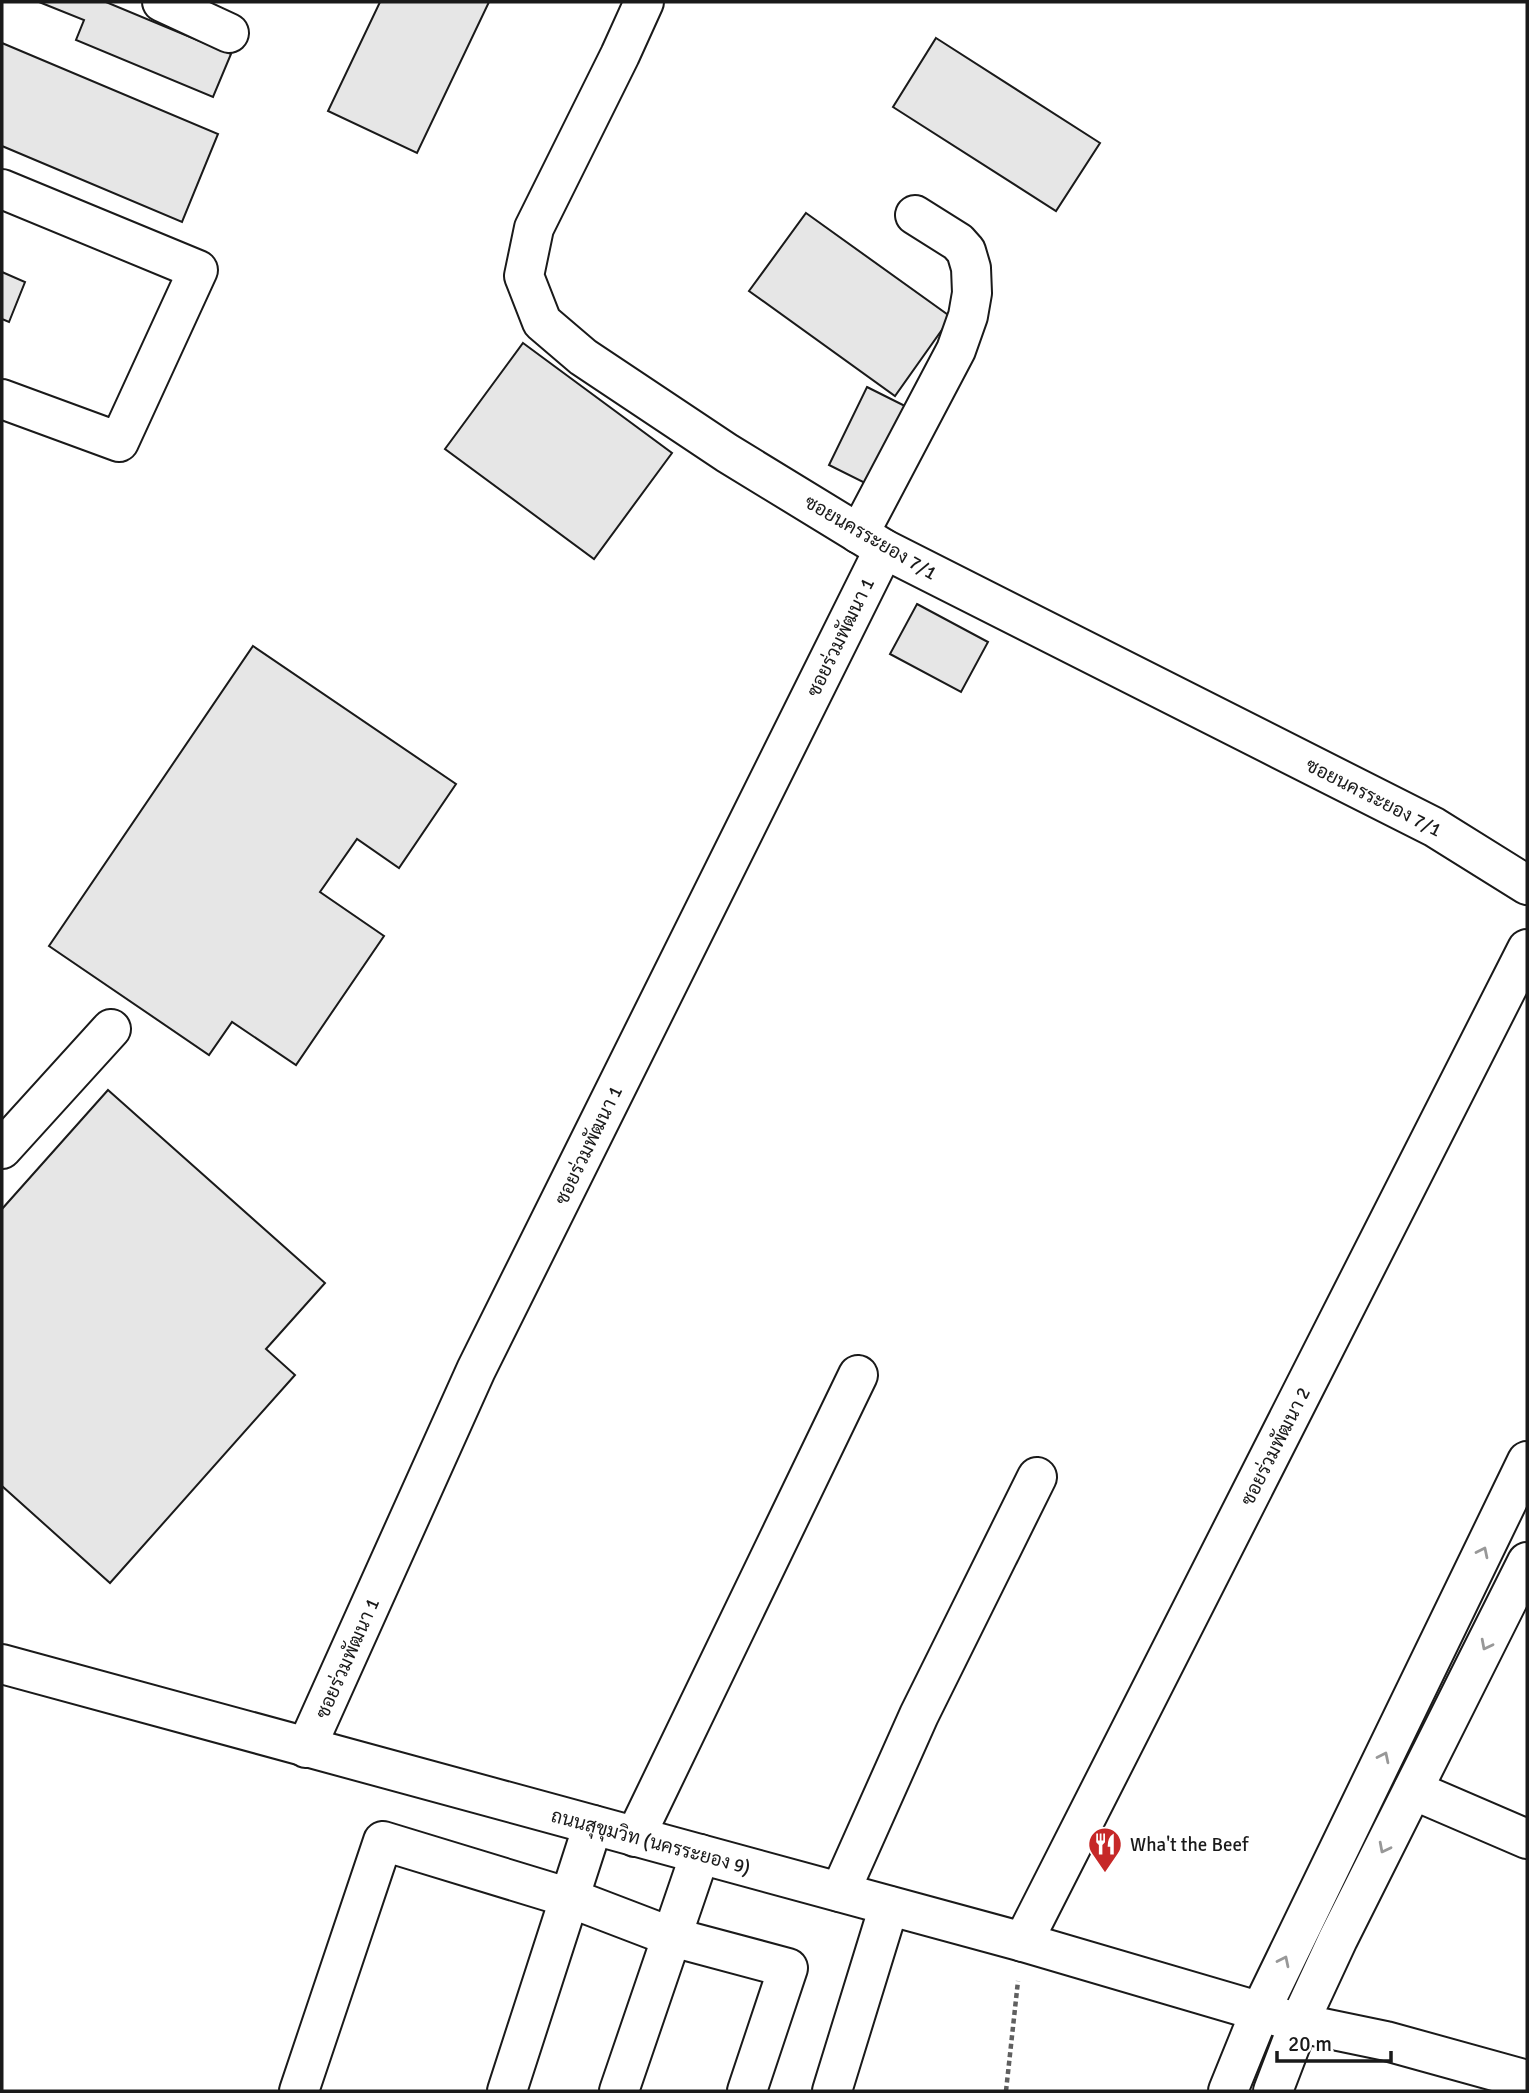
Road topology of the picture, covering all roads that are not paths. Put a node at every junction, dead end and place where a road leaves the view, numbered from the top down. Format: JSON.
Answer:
{"nodes":[{"id":1,"x":162,"y":2,"type":"edge"},
{"id":2,"x":644,"y":2,"type":"edge"},
{"id":3,"x":229,"y":33,"type":"dead end"},
{"id":4,"x":2,"y":189,"type":"edge"},
{"id":5,"x":915,"y":215,"type":"dead end"},
{"id":6,"x":2,"y":399,"type":"edge"},
{"id":7,"x":872,"y":541,"type":"junction"},
{"id":8,"x":1527,"y":885,"type":"edge"},
{"id":9,"x":1527,"y":950,"type":"edge"},
{"id":10,"x":111,"y":1029,"type":"dead end"},
{"id":11,"x":2,"y":1149,"type":"edge"},
{"id":12,"x":858,"y":1375,"type":"dead end"},
{"id":13,"x":1527,"y":1461,"type":"edge"},
{"id":14,"x":1037,"y":1477,"type":"dead end"},
{"id":15,"x":1527,"y":1562,"type":"edge"},
{"id":16,"x":2,"y":1664,"type":"edge"},
{"id":17,"x":306,"y":1748,"type":"junction"},
{"id":18,"x":1413,"y":1790,"type":"junction"},
{"id":19,"x":593,"y":1825,"type":"junction"},
{"id":20,"x":635,"y":1837,"type":"junction"},
{"id":21,"x":1527,"y":1839,"type":"edge"},
{"id":22,"x":701,"y":1854,"type":"junction"},
{"id":23,"x":840,"y":1892,"type":"junction"},
{"id":24,"x":570,"y":1898,"type":"junction"},
{"id":25,"x":889,"y":1906,"type":"junction"},
{"id":26,"x":672,"y":1937,"type":"junction"},
{"id":27,"x":1023,"y":1942,"type":"junction"},
{"id":28,"x":1260,"y":2012,"type":"junction"},
{"id":29,"x":1299,"y":2023,"type":"junction"},
{"id":30,"x":1527,"y":2080,"type":"edge"},
{"id":31,"x":299,"y":2091,"type":"edge"},
{"id":32,"x":507,"y":2091,"type":"edge"},
{"id":33,"x":619,"y":2091,"type":"edge"},
{"id":34,"x":747,"y":2091,"type":"edge"},
{"id":35,"x":832,"y":2091,"type":"edge"},
{"id":36,"x":1228,"y":2091,"type":"edge"},
{"id":37,"x":1273,"y":2091,"type":"edge"}],
"edges":[{"from":1,"to":3,"type":"street"},
{"from":2,"to":7,"type":"street","name":"ซอยนครระยอง 7/1"},
{"from":4,"to":6,"type":"street"},
{"from":5,"to":7,"type":"street","name":"ซอยร่วมพัฒนา 1"},
{"from":7,"to":8,"type":"street","name":"ซอยนครระยอง 7/1"},
{"from":7,"to":17,"type":"street","name":"ซอยร่วมพัฒนา 1"},
{"from":9,"to":27,"type":"street","name":"ซอยร่วมพัฒนา 2"},
{"from":10,"to":11,"type":"street"},
{"from":12,"to":20,"type":"street"},
{"from":28,"to":13,"type":"street","one_way":true},
{"from":14,"to":23,"type":"street"},
{"from":15,"to":18,"type":"street","one_way":true},
{"from":16,"to":17,"type":"street","name":"ถนนสุขุมวิท (นครระยอง 9)"},
{"from":17,"to":19,"type":"street","name":"ถนนสุขุมวิท (นครระยอง 9)"},
{"from":18,"to":21,"type":"street"},
{"from":18,"to":29,"type":"street","one_way":true},
{"from":19,"to":20,"type":"street","name":"ถนนสุขุมวิท (นครระยอง 9)"},
{"from":19,"to":24,"type":"street"},
{"from":20,"to":22,"type":"street","name":"ถนนสุขุมวิท (นครระยอง 9)"},
{"from":22,"to":23,"type":"street","name":"ถนนสุขุมวิท (นครระยอง 9)"},
{"from":22,"to":26,"type":"street"},
{"from":23,"to":25,"type":"street","name":"ถนนสุขุมวิท (นครระยอง 9)"},
{"from":24,"to":26,"type":"street"},
{"from":24,"to":31,"type":"street"},
{"from":24,"to":32,"type":"street"},
{"from":25,"to":27,"type":"street","name":"ถนนสุขุมวิท (นครระยอง 9)"},
{"from":25,"to":35,"type":"street"},
{"from":26,"to":33,"type":"street"},
{"from":26,"to":34,"type":"street"},
{"from":27,"to":28,"type":"street","name":"ถนนสุขุมวิท (นครระยอง 9)"},
{"from":28,"to":29,"type":"street","name":"ถนนสุขุมวิท (นครระยอง 9)"},
{"from":28,"to":36,"type":"street"},
{"from":29,"to":30,"type":"street","name":"ถนนสุขุมวิท (นครระยอง 9)"},
{"from":29,"to":37,"type":"street"}]}
